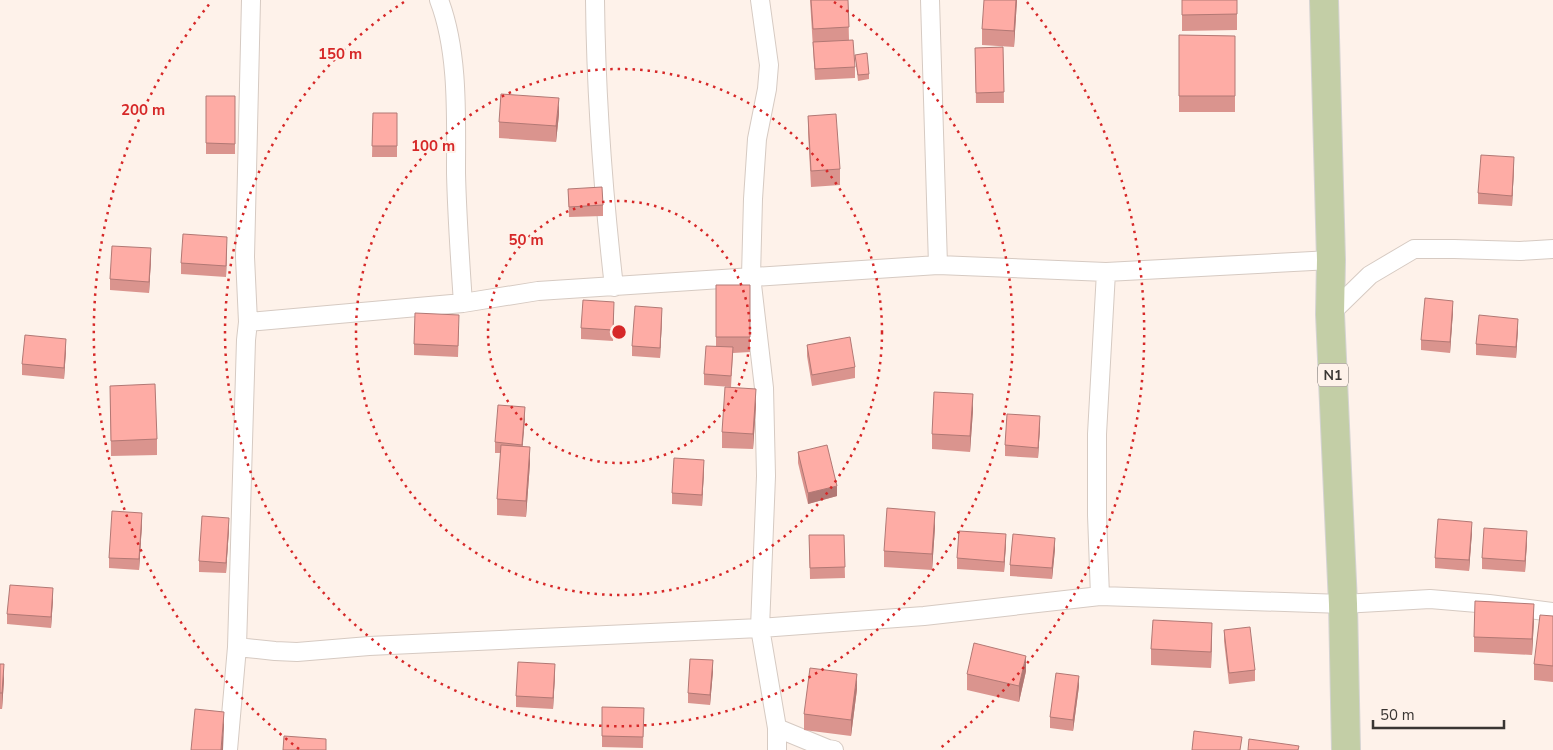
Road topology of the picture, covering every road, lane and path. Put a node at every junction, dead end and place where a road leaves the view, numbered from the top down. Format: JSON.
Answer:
{"nodes":[{"id":1,"x":252,"y":0,"type":"edge"},
{"id":2,"x":438,"y":0,"type":"edge"},
{"id":3,"x":595,"y":0,"type":"edge"},
{"id":4,"x":760,"y":0,"type":"edge"},
{"id":5,"x":930,"y":0,"type":"edge"},
{"id":6,"x":1324,"y":0,"type":"edge"},
{"id":7,"x":1553,"y":249,"type":"edge"},
{"id":8,"x":1331,"y":260,"type":"junction"},
{"id":9,"x":938,"y":265,"type":"junction"},
{"id":10,"x":1106,"y":272,"type":"junction"},
{"id":11,"x":751,"y":276,"type":"junction"},
{"id":12,"x":614,"y":287,"type":"junction"},
{"id":13,"x":463,"y":303,"type":"junction"},
{"id":14,"x":1330,"y":314,"type":"junction"},
{"id":15,"x":248,"y":322,"type":"junction"},
{"id":16,"x":1100,"y":596,"type":"junction"},
{"id":17,"x":1343,"y":604,"type":"junction"},
{"id":18,"x":1553,"y":612,"type":"edge"},
{"id":19,"x":760,"y":628,"type":"junction"},
{"id":20,"x":237,"y":648,"type":"junction"},
{"id":21,"x":777,"y":728,"type":"junction"},
{"id":22,"x":228,"y":750,"type":"edge"},
{"id":23,"x":777,"y":750,"type":"edge"},
{"id":24,"x":834,"y":750,"type":"edge"},
{"id":25,"x":1346,"y":750,"type":"edge"}],
"edges":[{"from":1,"to":15,"type":"street"},
{"from":2,"to":13,"type":"street"},
{"from":3,"to":12,"type":"street"},
{"from":4,"to":11,"type":"street"},
{"from":5,"to":9,"type":"street"},
{"from":6,"to":8,"type":"main road","number":"N1"},
{"from":7,"to":14,"type":"street"},
{"from":8,"to":10,"type":"street"},
{"from":8,"to":14,"type":"main road","number":"N1"},
{"from":9,"to":10,"type":"street"},
{"from":9,"to":11,"type":"street"},
{"from":10,"to":16,"type":"street"},
{"from":11,"to":12,"type":"street"},
{"from":11,"to":19,"type":"street"},
{"from":12,"to":13,"type":"street"},
{"from":13,"to":15,"type":"street"},
{"from":14,"to":17,"type":"main road","number":"N1"},
{"from":15,"to":20,"type":"street"},
{"from":16,"to":17,"type":"street"},
{"from":16,"to":19,"type":"street"},
{"from":17,"to":18,"type":"street"},
{"from":17,"to":25,"type":"main road","number":"N1"},
{"from":19,"to":20,"type":"street"},
{"from":19,"to":21,"type":"street"},
{"from":20,"to":22,"type":"street"},
{"from":21,"to":23,"type":"street"},
{"from":21,"to":24,"type":"street"}]}
